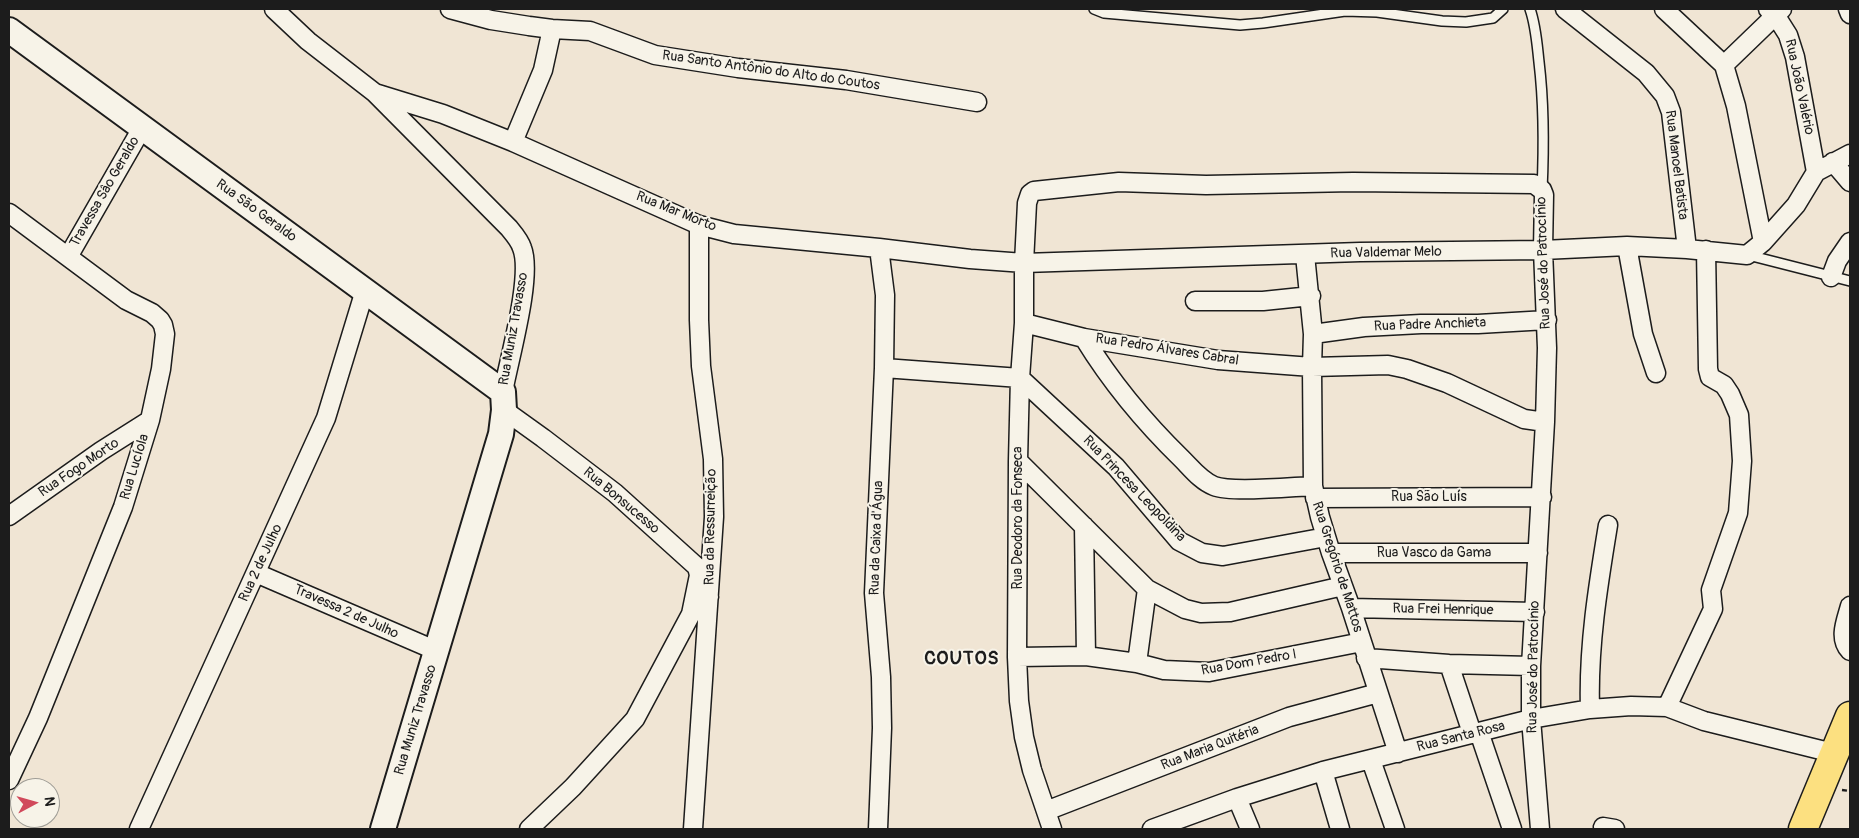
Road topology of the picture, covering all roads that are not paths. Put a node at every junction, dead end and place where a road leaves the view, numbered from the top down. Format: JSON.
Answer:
{"nodes":[{"id":1,"x":274,"y":9,"type":"edge"},
{"id":2,"x":450,"y":9,"type":"edge"},
{"id":3,"x":1094,"y":9,"type":"edge"},
{"id":4,"x":1503,"y":9,"type":"edge"},
{"id":5,"x":1530,"y":9,"type":"edge"},
{"id":6,"x":1565,"y":9,"type":"edge"},
{"id":7,"x":1664,"y":9,"type":"edge"},
{"id":8,"x":1848,"y":9,"type":"edge"},
{"id":9,"x":1775,"y":11,"type":"edge"},
{"id":10,"x":492,"y":14,"type":"edge"},
{"id":11,"x":1850,"y":14,"type":"edge"},
{"id":12,"x":552,"y":29,"type":"junction"},
{"id":13,"x":9,"y":30,"type":"edge"},
{"id":14,"x":1724,"y":65,"type":"junction"},
{"id":15,"x":375,"y":93,"type":"junction"},
{"id":16,"x":977,"y":102,"type":"dead end"},
{"id":17,"x":142,"y":128,"type":"junction"},
{"id":18,"x":513,"y":142,"type":"junction"},
{"id":19,"x":1850,"y":154,"type":"edge"},
{"id":20,"x":1833,"y":162,"type":"junction"},
{"id":21,"x":1816,"y":172,"type":"junction"},
{"id":22,"x":1850,"y":182,"type":"edge"},
{"id":23,"x":1542,"y":190,"type":"junction"},
{"id":24,"x":1027,"y":203,"type":"joint"},
{"id":25,"x":9,"y":213,"type":"edge"},
{"id":26,"x":699,"y":225,"type":"junction"},
{"id":27,"x":1763,"y":242,"type":"junction"},
{"id":28,"x":1850,"y":242,"type":"edge"},
{"id":29,"x":1627,"y":246,"type":"junction"},
{"id":30,"x":879,"y":248,"type":"junction"},
{"id":31,"x":1687,"y":249,"type":"junction"},
{"id":32,"x":1543,"y":250,"type":"junction"},
{"id":33,"x":1706,"y":250,"type":"junction"},
{"id":34,"x":1305,"y":254,"type":"junction"},
{"id":35,"x":1747,"y":255,"type":"junction"},
{"id":36,"x":68,"y":257,"type":"junction"},
{"id":37,"x":1024,"y":263,"type":"junction"},
{"id":38,"x":1831,"y":277,"type":"junction"},
{"id":39,"x":1850,"y":281,"type":"edge"},
{"id":40,"x":365,"y":290,"type":"junction"},
{"id":41,"x":1311,"y":296,"type":"junction"},
{"id":42,"x":1195,"y":300,"type":"dead end"},
{"id":43,"x":1547,"y":320,"type":"junction"},
{"id":44,"x":1024,"y":323,"type":"junction"},
{"id":45,"x":1313,"y":334,"type":"junction"},
{"id":46,"x":1084,"y":338,"type":"junction"},
{"id":47,"x":1312,"y":367,"type":"junction"},
{"id":48,"x":884,"y":368,"type":"junction"},
{"id":49,"x":1656,"y":373,"type":"dead end"},
{"id":50,"x":1020,"y":378,"type":"junction"},
{"id":51,"x":503,"y":401,"type":"junction"},
{"id":52,"x":150,"y":420,"type":"junction"},
{"id":53,"x":1545,"y":422,"type":"junction"},
{"id":54,"x":1018,"y":461,"type":"junction"},
{"id":55,"x":1314,"y":492,"type":"junction"},
{"id":56,"x":1542,"y":496,"type":"junction"},
{"id":57,"x":9,"y":516,"type":"edge"},
{"id":58,"x":1608,"y":525,"type":"dead end"},
{"id":59,"x":1084,"y":526,"type":"junction"},
{"id":60,"x":1328,"y":545,"type":"junction"},
{"id":61,"x":1538,"y":553,"type":"junction"},
{"id":62,"x":256,"y":573,"type":"junction"},
{"id":63,"x":1343,"y":586,"type":"junction"},
{"id":64,"x":1147,"y":589,"type":"junction"},
{"id":65,"x":709,"y":597,"type":"junction"},
{"id":66,"x":1850,"y":606,"type":"edge"},
{"id":67,"x":1351,"y":608,"type":"junction"},
{"id":68,"x":1535,"y":612,"type":"junction"},
{"id":69,"x":690,"y":614,"type":"junction"},
{"id":70,"x":1364,"y":650,"type":"junction"},
{"id":71,"x":436,"y":651,"type":"junction"},
{"id":72,"x":1850,"y":651,"type":"edge"},
{"id":73,"x":1086,"y":656,"type":"junction"},
{"id":74,"x":1017,"y":657,"type":"junction"},
{"id":75,"x":1137,"y":663,"type":"junction"},
{"id":76,"x":1449,"y":664,"type":"junction"},
{"id":77,"x":1531,"y":666,"type":"junction"},
{"id":78,"x":1378,"y":693,"type":"junction"},
{"id":79,"x":1667,"y":708,"type":"junction"},
{"id":80,"x":1590,"y":709,"type":"junction"},
{"id":81,"x":1850,"y":716,"type":"edge"},
{"id":82,"x":1531,"y":719,"type":"junction"},
{"id":83,"x":1476,"y":733,"type":"junction"},
{"id":84,"x":1398,"y":753,"type":"junction"},
{"id":85,"x":1833,"y":754,"type":"junction"},
{"id":86,"x":1371,"y":760,"type":"junction"},
{"id":87,"x":1323,"y":771,"type":"junction"},
{"id":88,"x":9,"y":780,"type":"edge"},
{"id":89,"x":1237,"y":798,"type":"junction"},
{"id":90,"x":1046,"y":811,"type":"junction"},
{"id":91,"x":139,"y":829,"type":"edge"},
{"id":92,"x":383,"y":829,"type":"edge"},
{"id":93,"x":529,"y":829,"type":"edge"},
{"id":94,"x":693,"y":829,"type":"edge"},
{"id":95,"x":878,"y":829,"type":"edge"},
{"id":96,"x":1052,"y":829,"type":"edge"},
{"id":97,"x":1152,"y":829,"type":"edge"},
{"id":98,"x":1250,"y":829,"type":"edge"},
{"id":99,"x":1340,"y":829,"type":"edge"},
{"id":100,"x":1395,"y":829,"type":"edge"},
{"id":101,"x":1512,"y":829,"type":"edge"},
{"id":102,"x":1540,"y":829,"type":"edge"},
{"id":103,"x":1803,"y":829,"type":"edge"}],
"edges":[{"from":1,"to":15,"type":"street","name":"Rua Muniz Travasso"},
{"from":2,"to":10,"type":"street","name":"Rua Santo Antônio do Alto do Coutos"},
{"from":3,"to":4,"type":"lane"},
{"from":5,"to":23,"type":"lane"},
{"from":6,"to":31,"type":"street","name":"Rua Manoel Batista"},
{"from":7,"to":14,"type":"street"},
{"from":8,"to":11,"type":"street"},
{"from":9,"to":14,"type":"street"},
{"from":9,"to":21,"type":"street","name":"Rua João Valério"},
{"from":10,"to":12,"type":"street","name":"Rua Santo Antônio do Alto do Coutos"},
{"from":12,"to":16,"type":"street","name":"Rua Santo Antônio do Alto do Coutos"},
{"from":12,"to":18,"type":"street"},
{"from":13,"to":17,"type":"street","name":"Rua São Geraldo"},
{"from":14,"to":27,"type":"street"},
{"from":15,"to":18,"type":"street","name":"Rua Mar Morto"},
{"from":15,"to":51,"type":"street","name":"Rua Muniz Travasso"},
{"from":17,"to":36,"type":"street","name":"Travessa Sâo Geraldo"},
{"from":17,"to":40,"type":"street","name":"Rua São Geraldo"},
{"from":18,"to":26,"type":"street","name":"Rua Mar Morto"},
{"from":19,"to":20,"type":"street"},
{"from":20,"to":21,"type":"street"},
{"from":20,"to":22,"type":"street"},
{"from":21,"to":27,"type":"street"},
{"from":23,"to":24,"type":"street","name":"Rua José do Patrocínio"},
{"from":23,"to":32,"type":"street","name":"Rua José do Patrocínio"},
{"from":24,"to":37,"type":"street","name":"Rua Deodoro da Fonseca"},
{"from":25,"to":36,"type":"street","name":"Rua Lucíola"},
{"from":26,"to":30,"type":"street","name":"Rua Mar Morto"},
{"from":26,"to":65,"type":"street","name":"Rua da Ressurreição"},
{"from":27,"to":35,"type":"street"},
{"from":28,"to":38,"type":"street"},
{"from":29,"to":31,"type":"street","name":"Rua Valdemar Melo"},
{"from":29,"to":32,"type":"street","name":"Rua Valdemar Melo"},
{"from":29,"to":49,"type":"street"},
{"from":30,"to":37,"type":"street","name":"Rua Mar Morto"},
{"from":30,"to":48,"type":"street","name":"Rua da Caixa d'Água"},
{"from":31,"to":33,"type":"street","name":"Rua Valdemar Melo"},
{"from":32,"to":34,"type":"street","name":"Rua Valdemar Melo"},
{"from":32,"to":43,"type":"street","name":"Rua José do Patrocínio"},
{"from":33,"to":35,"type":"street","name":"Rua Valdemar Melo"},
{"from":33,"to":79,"type":"street"},
{"from":34,"to":37,"type":"street","name":"Rua Valdemar Melo"},
{"from":34,"to":41,"type":"street","name":"Rua Gregório de Mattos"},
{"from":35,"to":38,"type":"lane"},
{"from":36,"to":52,"type":"street","name":"Rua Lucíola"},
{"from":37,"to":44,"type":"street","name":"Rua Deodoro da Fonseca"},
{"from":38,"to":39,"type":"lane"},
{"from":40,"to":51,"type":"street","name":"Rua São Geraldo"},
{"from":40,"to":62,"type":"street","name":"Rua 2 de Julho"},
{"from":41,"to":42,"type":"street"},
{"from":41,"to":45,"type":"street","name":"Rua Gregório de Mattos"},
{"from":43,"to":45,"type":"street","name":"Rua Padre Anchieta"},
{"from":43,"to":53,"type":"street","name":"Rua José do Patrocínio"},
{"from":44,"to":46,"type":"street","name":"Rua Pedro Álvares Cabral"},
{"from":44,"to":50,"type":"street","name":"Rua Deodoro da Fonseca"},
{"from":45,"to":47,"type":"street","name":"Rua Gregório de Mattos"},
{"from":46,"to":47,"type":"street","name":"Rua Pedro Álvares Cabral"},
{"from":46,"to":55,"type":"street","name":"Rua São Luís"},
{"from":47,"to":53,"type":"street","name":"Rua Pedro Álvares Cabral"},
{"from":47,"to":55,"type":"street","name":"Rua Gregório de Mattos"},
{"from":48,"to":50,"type":"street"},
{"from":48,"to":95,"type":"street","name":"Rua da Caixa d'Água"},
{"from":50,"to":54,"type":"street","name":"Rua Deodoro da Fonseca"},
{"from":50,"to":60,"type":"street","name":"Rua Princesa Leopoldina"},
{"from":51,"to":69,"type":"street","name":"Rua Bonsucesso"},
{"from":51,"to":71,"type":"street","name":"Rua Muniz Travasso"},
{"from":52,"to":57,"type":"street","name":"Rua Fogo Morto"},
{"from":52,"to":88,"type":"street","name":"Rua Lucíola"},
{"from":53,"to":56,"type":"street","name":"Rua José do Patrocínio"},
{"from":54,"to":59,"type":"street"},
{"from":54,"to":74,"type":"street","name":"Rua Deodoro da Fonseca"},
{"from":55,"to":56,"type":"street","name":"Rua São Luís"},
{"from":55,"to":60,"type":"street","name":"Rua Gregório de Mattos"},
{"from":56,"to":61,"type":"street","name":"Rua José do Patrocínio"},
{"from":58,"to":80,"type":"street"},
{"from":59,"to":64,"type":"street"},
{"from":59,"to":73,"type":"street"},
{"from":60,"to":61,"type":"street","name":"Rua Vasco da Gama"},
{"from":60,"to":63,"type":"street","name":"Rua Gregório de Mattos"},
{"from":61,"to":68,"type":"street","name":"Rua José do Patrocínio"},
{"from":62,"to":71,"type":"street","name":"Travessa 2 de Julho"},
{"from":62,"to":91,"type":"street","name":"Rua 2 de Julho"},
{"from":63,"to":64,"type":"street"},
{"from":63,"to":67,"type":"street","name":"Rua Gregório de Mattos"},
{"from":64,"to":75,"type":"street"},
{"from":65,"to":69,"type":"street"},
{"from":65,"to":94,"type":"street","name":"Rua da Ressurreição"},
{"from":66,"to":72,"type":"street"},
{"from":67,"to":68,"type":"street","name":"Rua Frei Henrique"},
{"from":67,"to":70,"type":"street","name":"Rua Gregório de Mattos"},
{"from":68,"to":77,"type":"street","name":"Rua José do Patrocínio"},
{"from":69,"to":93,"type":"street"},
{"from":70,"to":75,"type":"street","name":"Rua Dom Pedro I"},
{"from":70,"to":76,"type":"street","name":"Rua Dom Pedro I"},
{"from":70,"to":78,"type":"street","name":"Rua Gregório de Mattos"},
{"from":71,"to":92,"type":"street","name":"Rua Muniz Travasso"},
{"from":73,"to":74,"type":"street","name":"Rua Dom Pedro I"},
{"from":73,"to":75,"type":"street","name":"Rua Dom Pedro I"},
{"from":74,"to":90,"type":"street","name":"Rua Deodoro da Fonseca"},
{"from":76,"to":77,"type":"street","name":"Rua Dom Pedro I"},
{"from":76,"to":83,"type":"street"},
{"from":77,"to":82,"type":"street","name":"Rua José do Patrocínio"},
{"from":78,"to":84,"type":"street","name":"Rua Gregório de Mattos"},
{"from":78,"to":90,"type":"street","name":"Rua Maria Quitéria"},
{"from":79,"to":80,"type":"street","name":"Rua Santa Rosa"},
{"from":79,"to":85,"type":"street","name":"Rua Santa Rosa"},
{"from":80,"to":82,"type":"street","name":"Rua Santa Rosa"},
{"from":81,"to":85,"type":"main road"},
{"from":82,"to":83,"type":"street","name":"Rua Santa Rosa"},
{"from":82,"to":102,"type":"street","name":"Rua José do Patrocínio"},
{"from":83,"to":84,"type":"street","name":"Rua Santa Rosa"},
{"from":83,"to":101,"type":"street"},
{"from":84,"to":86,"type":"street","name":"Rua Santa Rosa"},
{"from":85,"to":103,"type":"main road"},
{"from":86,"to":87,"type":"street","name":"Rua Santa Rosa"},
{"from":86,"to":100,"type":"street"},
{"from":87,"to":89,"type":"street","name":"Rua Santa Rosa"},
{"from":87,"to":99,"type":"street"},
{"from":89,"to":97,"type":"street","name":"Rua Santa Rosa"},
{"from":89,"to":98,"type":"street"},
{"from":90,"to":96,"type":"street","name":"Rua Deodoro da Fonseca"}]}
